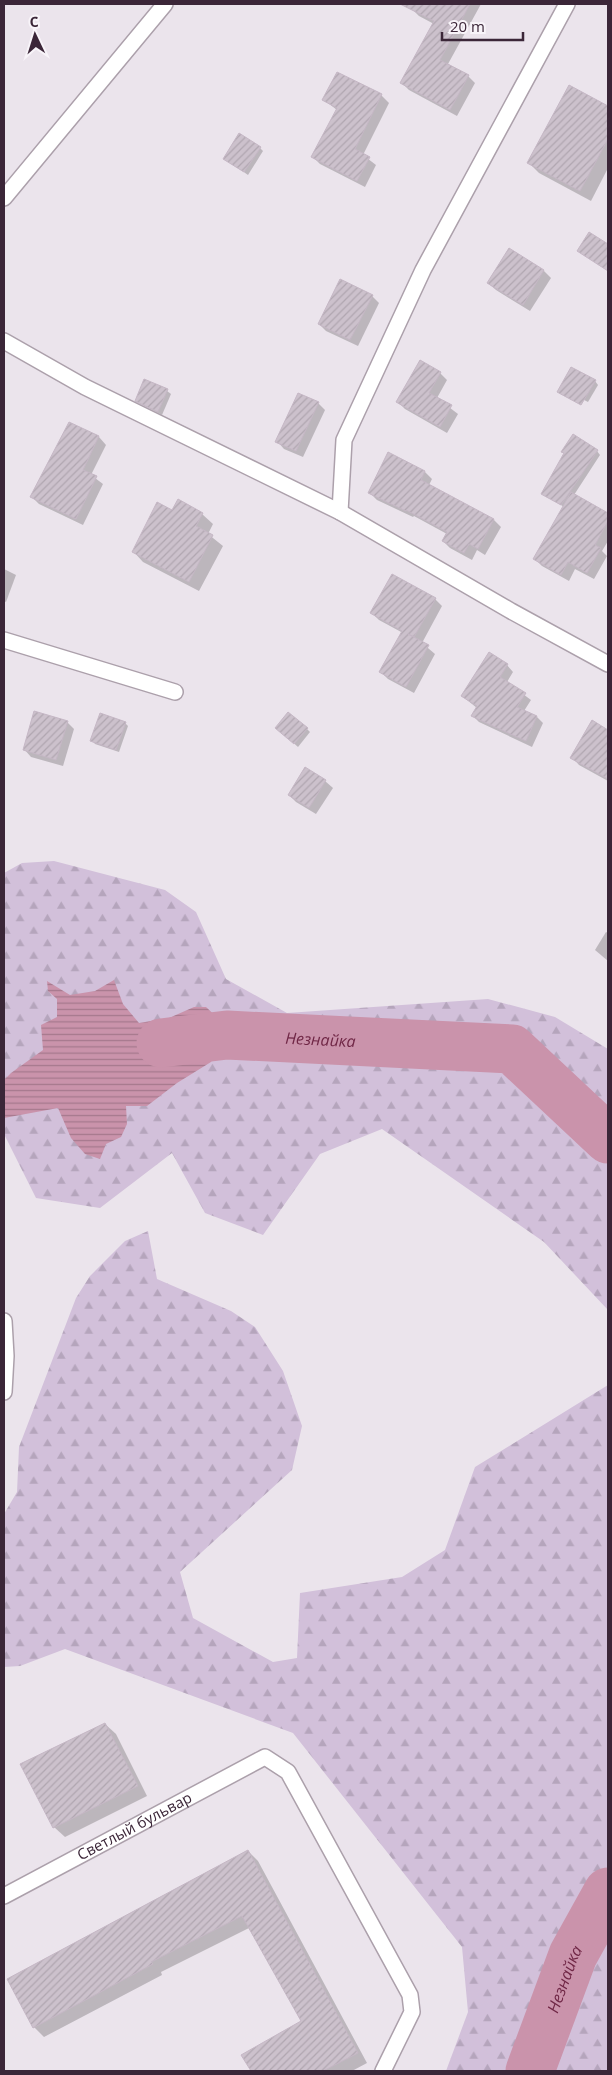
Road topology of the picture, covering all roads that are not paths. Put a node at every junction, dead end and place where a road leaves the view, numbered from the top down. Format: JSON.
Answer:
{"nodes":[{"id":1,"x":165,"y":4,"type":"edge"},
{"id":2,"x":567,"y":4,"type":"edge"},
{"id":3,"x":4,"y":198,"type":"edge"},
{"id":4,"x":4,"y":341,"type":"edge"},
{"id":5,"x":340,"y":512,"type":"junction"},
{"id":6,"x":4,"y":640,"type":"edge"},
{"id":7,"x":608,"y":664,"type":"edge"},
{"id":8,"x":175,"y":692,"type":"dead end"},
{"id":9,"x":4,"y":1321,"type":"edge"},
{"id":10,"x":4,"y":1392,"type":"edge"},
{"id":11,"x":4,"y":1896,"type":"edge"},
{"id":12,"x":383,"y":2071,"type":"edge"}],
"edges":[{"from":1,"to":3,"type":"street"},
{"from":2,"to":5,"type":"street"},
{"from":4,"to":5,"type":"street"},
{"from":5,"to":7,"type":"street"},
{"from":6,"to":8,"type":"street"},
{"from":9,"to":10,"type":"street"},
{"from":11,"to":12,"type":"street","name":"Светлый бульвар"}]}
